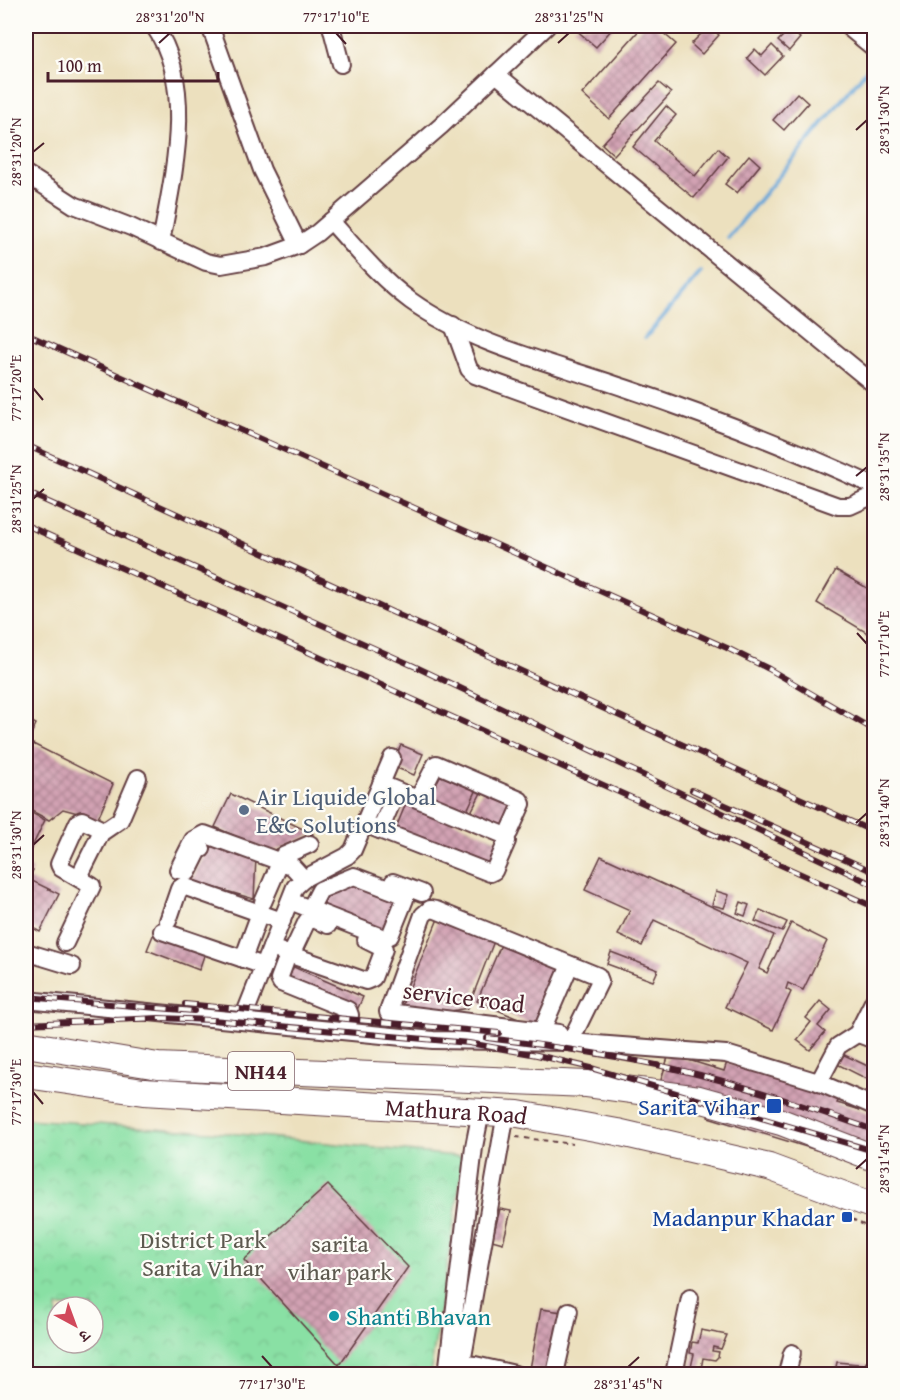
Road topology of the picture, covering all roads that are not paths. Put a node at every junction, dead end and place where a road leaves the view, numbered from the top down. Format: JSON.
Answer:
{"nodes":[{"id":1,"x":154,"y":26,"type":"edge"},
{"id":2,"x":210,"y":26,"type":"edge"},
{"id":3,"x":331,"y":26,"type":"edge"},
{"id":4,"x":548,"y":26,"type":"edge"},
{"id":5,"x":847,"y":26,"type":"edge"},
{"id":6,"x":867,"y":26,"type":"edge"},
{"id":7,"x":874,"y":32,"type":"edge"},
{"id":8,"x":874,"y":48,"type":"edge"},
{"id":9,"x":341,"y":64,"type":"dead end"},
{"id":10,"x":496,"y":74,"type":"junction"},
{"id":11,"x":26,"y":174,"type":"edge"},
{"id":12,"x":331,"y":221,"type":"junction"},
{"id":13,"x":161,"y":242,"type":"junction"},
{"id":14,"x":299,"y":245,"type":"junction"},
{"id":15,"x":453,"y":325,"type":"junction"},
{"id":16,"x":874,"y":384,"type":"edge"},
{"id":17,"x":874,"y":486,"type":"edge"},
{"id":18,"x":874,"y":495,"type":"edge"},
{"id":19,"x":392,"y":758,"type":"dead end"},
{"id":20,"x":138,"y":778,"type":"dead end"},
{"id":21,"x":380,"y":787,"type":"junction"},
{"id":22,"x":395,"y":795,"type":"junction"},
{"id":23,"x":418,"y":799,"type":"junction"},
{"id":24,"x":364,"y":824,"type":"junction"},
{"id":25,"x":103,"y":830,"type":"junction"},
{"id":26,"x":380,"y":830,"type":"junction"},
{"id":27,"x":310,"y":844,"type":"dead end"},
{"id":28,"x":202,"y":849,"type":"dead end"},
{"id":29,"x":280,"y":861,"type":"junction"},
{"id":30,"x":338,"y":861,"type":"junction"},
{"id":31,"x":79,"y":877,"type":"junction"},
{"id":32,"x":304,"y":879,"type":"junction"},
{"id":33,"x":422,"y":893,"type":"dead end"},
{"id":34,"x":290,"y":901,"type":"junction"},
{"id":35,"x":262,"y":907,"type":"junction"},
{"id":36,"x":310,"y":909,"type":"junction"},
{"id":37,"x":282,"y":921,"type":"junction"},
{"id":38,"x":65,"y":943,"type":"dead end"},
{"id":39,"x":271,"y":948,"type":"junction"},
{"id":40,"x":26,"y":952,"type":"edge"},
{"id":41,"x":243,"y":958,"type":"junction"},
{"id":42,"x":288,"y":959,"type":"junction"},
{"id":43,"x":72,"y":966,"type":"dead end"},
{"id":44,"x":264,"y":966,"type":"junction"},
{"id":45,"x":574,"y":967,"type":"junction"},
{"id":46,"x":26,"y":1000,"type":"edge"},
{"id":47,"x":874,"y":1000,"type":"edge"},
{"id":48,"x":388,"y":1012,"type":"junction"},
{"id":49,"x":242,"y":1021,"type":"junction"},
{"id":50,"x":347,"y":1031,"type":"junction"},
{"id":51,"x":547,"y":1031,"type":"junction"},
{"id":52,"x":382,"y":1035,"type":"junction"},
{"id":53,"x":867,"y":1036,"type":"edge"},
{"id":54,"x":571,"y":1039,"type":"junction"},
{"id":55,"x":26,"y":1044,"type":"edge"},
{"id":56,"x":26,"y":1075,"type":"edge"},
{"id":57,"x":819,"y":1082,"type":"junction"},
{"id":58,"x":874,"y":1106,"type":"edge"},
{"id":59,"x":494,"y":1112,"type":"junction"},
{"id":60,"x":874,"y":1158,"type":"edge"},
{"id":61,"x":874,"y":1206,"type":"edge"},
{"id":62,"x":690,"y":1298,"type":"dead end"},
{"id":63,"x":569,"y":1311,"type":"dead end"},
{"id":64,"x":792,"y":1353,"type":"dead end"},
{"id":65,"x":874,"y":1367,"type":"edge"},
{"id":66,"x":455,"y":1369,"type":"edge"},
{"id":67,"x":515,"y":1374,"type":"edge"},
{"id":68,"x":555,"y":1374,"type":"edge"},
{"id":69,"x":674,"y":1374,"type":"edge"},
{"id":70,"x":788,"y":1374,"type":"edge"},
{"id":71,"x":873,"y":1374,"type":"edge"}],
"edges":[{"from":1,"to":13,"type":"street"},
{"from":2,"to":14,"type":"street"},
{"from":3,"to":9,"type":"street"},
{"from":4,"to":10,"type":"street"},
{"from":5,"to":8,"type":"street"},
{"from":6,"to":7,"type":"street"},
{"from":10,"to":12,"type":"street"},
{"from":10,"to":16,"type":"street"},
{"from":11,"to":13,"type":"street"},
{"from":12,"to":14,"type":"street"},
{"from":12,"to":15,"type":"street"},
{"from":13,"to":14,"type":"street"},
{"from":15,"to":17,"type":"street"},
{"from":15,"to":18,"type":"street"},
{"from":19,"to":21,"type":"street"},
{"from":20,"to":25,"type":"street"},
{"from":21,"to":22,"type":"street"},
{"from":21,"to":23,"type":"street"},
{"from":21,"to":24,"type":"street"},
{"from":22,"to":26,"type":"street"},
{"from":22,"to":26,"type":"street"},
{"from":23,"to":23,"type":"street"},
{"from":24,"to":26,"type":"street"},
{"from":24,"to":30,"type":"street"},
{"from":25,"to":31,"type":"street"},
{"from":25,"to":31,"type":"street"},
{"from":27,"to":29,"type":"street"},
{"from":28,"to":29,"type":"street"},
{"from":29,"to":32,"type":"street"},
{"from":29,"to":35,"type":"street"},
{"from":30,"to":32,"type":"street"},
{"from":30,"to":33,"type":"street"},
{"from":31,"to":38,"type":"street"},
{"from":32,"to":34,"type":"street"},
{"from":34,"to":36,"type":"street"},
{"from":34,"to":37,"type":"street"},
{"from":35,"to":37,"type":"street"},
{"from":35,"to":41,"type":"street"},
{"from":35,"to":41,"type":"street"},
{"from":36,"to":36,"type":"street"},
{"from":37,"to":39,"type":"street"},
{"from":39,"to":42,"type":"street"},
{"from":39,"to":44,"type":"street"},
{"from":40,"to":43,"type":"street"},
{"from":41,"to":44,"type":"street"},
{"from":42,"to":42,"type":"street"},
{"from":42,"to":50,"type":"street"},
{"from":44,"to":49,"type":"street"},
{"from":45,"to":48,"type":"street","name":"service road"},
{"from":45,"to":51,"type":"street"},
{"from":45,"to":54,"type":"street"},
{"from":46,"to":49,"type":"street"},
{"from":47,"to":53,"type":"street"},
{"from":48,"to":51,"type":"street","name":"service road"},
{"from":48,"to":52,"type":"street"},
{"from":49,"to":50,"type":"street"},
{"from":50,"to":52,"type":"street"},
{"from":51,"to":54,"type":"street","name":"service road"},
{"from":52,"to":54,"type":"street"},
{"from":53,"to":57,"type":"street"},
{"from":54,"to":57,"type":"street"},
{"from":55,"to":60,"type":"highway","name":"Mathura Road","number":"NH44"},
{"from":56,"to":59,"type":"highway","name":"Mathura Road","number":"NH44"},
{"from":57,"to":58,"type":"street"},
{"from":59,"to":61,"type":"highway","name":"Mathura Road","number":"NH44"},
{"from":59,"to":66,"type":"street"},
{"from":59,"to":66,"type":"street"},
{"from":62,"to":69,"type":"street"},
{"from":63,"to":68,"type":"street"},
{"from":64,"to":70,"type":"street"},
{"from":65,"to":71,"type":"street"},
{"from":66,"to":67,"type":"street"}]}
